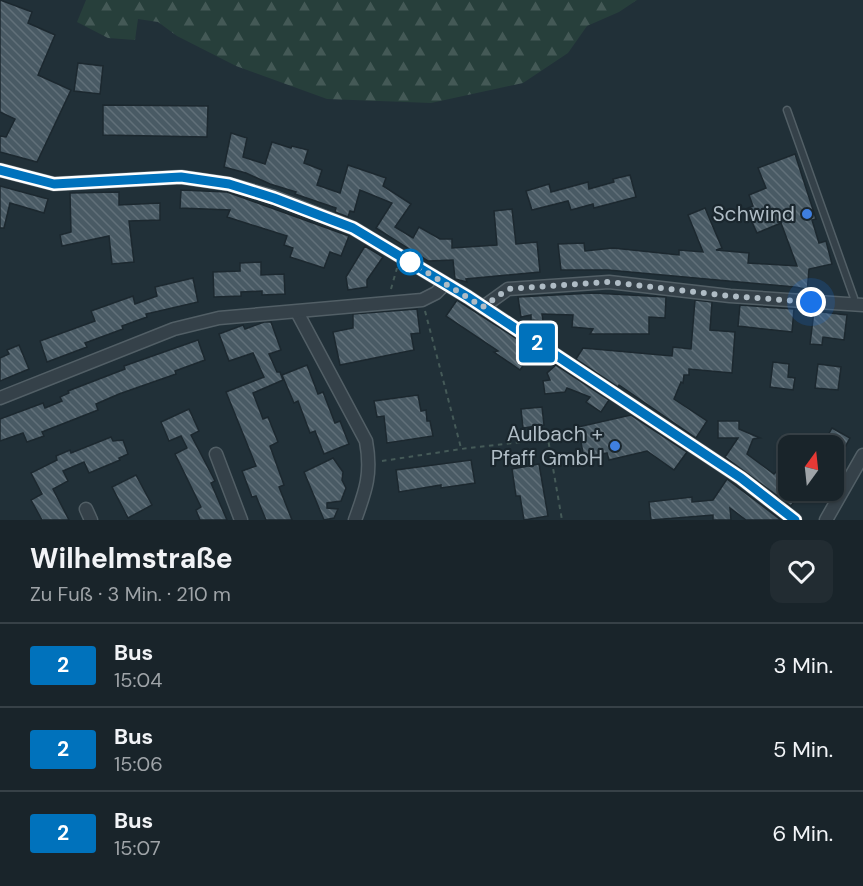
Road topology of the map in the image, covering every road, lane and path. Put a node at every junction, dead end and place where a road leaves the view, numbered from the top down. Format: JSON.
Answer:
{"nodes":[{"id":1,"x":788,"y":110,"type":"dead end"},
{"id":2,"x":0,"y":170,"type":"edge"},
{"id":3,"x":396,"y":272,"type":"dead end"},
{"id":4,"x":446,"y":284,"type":"junction"},
{"id":5,"x":422,"y":300,"type":"junction"},
{"id":6,"x":392,"y":303,"type":"junction"},
{"id":7,"x":857,"y":305,"type":"edge"},
{"id":8,"x":483,"y":307,"type":"junction"},
{"id":9,"x":297,"y":312,"type":"junction"},
{"id":10,"x":0,"y":398,"type":"edge"},
{"id":11,"x":461,"y":448,"type":"junction"},
{"id":12,"x":216,"y":454,"type":"dead end"},
{"id":13,"x":863,"y":455,"type":"edge"},
{"id":14,"x":370,"y":463,"type":"junction"},
{"id":15,"x":241,"y":520,"type":"edge"},
{"id":16,"x":355,"y":520,"type":"edge"},
{"id":17,"x":562,"y":520,"type":"edge"},
{"id":18,"x":795,"y":520,"type":"edge"},
{"id":19,"x":826,"y":520,"type":"edge"}],
"edges":[{"from":1,"to":7,"type":"lane"},
{"from":2,"to":4,"type":"street"},
{"from":3,"to":6,"type":"path"},
{"from":4,"to":5,"type":"street"},
{"from":4,"to":8,"type":"street"},
{"from":5,"to":6,"type":"street"},
{"from":5,"to":11,"type":"path"},
{"from":6,"to":9,"type":"street"},
{"from":7,"to":8,"type":"street"},
{"from":8,"to":18,"type":"street"},
{"from":9,"to":10,"type":"street"},
{"from":9,"to":14,"type":"street"},
{"from":11,"to":14,"type":"path"},
{"from":11,"to":17,"type":"path"},
{"from":12,"to":15,"type":"street"},
{"from":13,"to":19,"type":"street"},
{"from":14,"to":16,"type":"street"}]}
